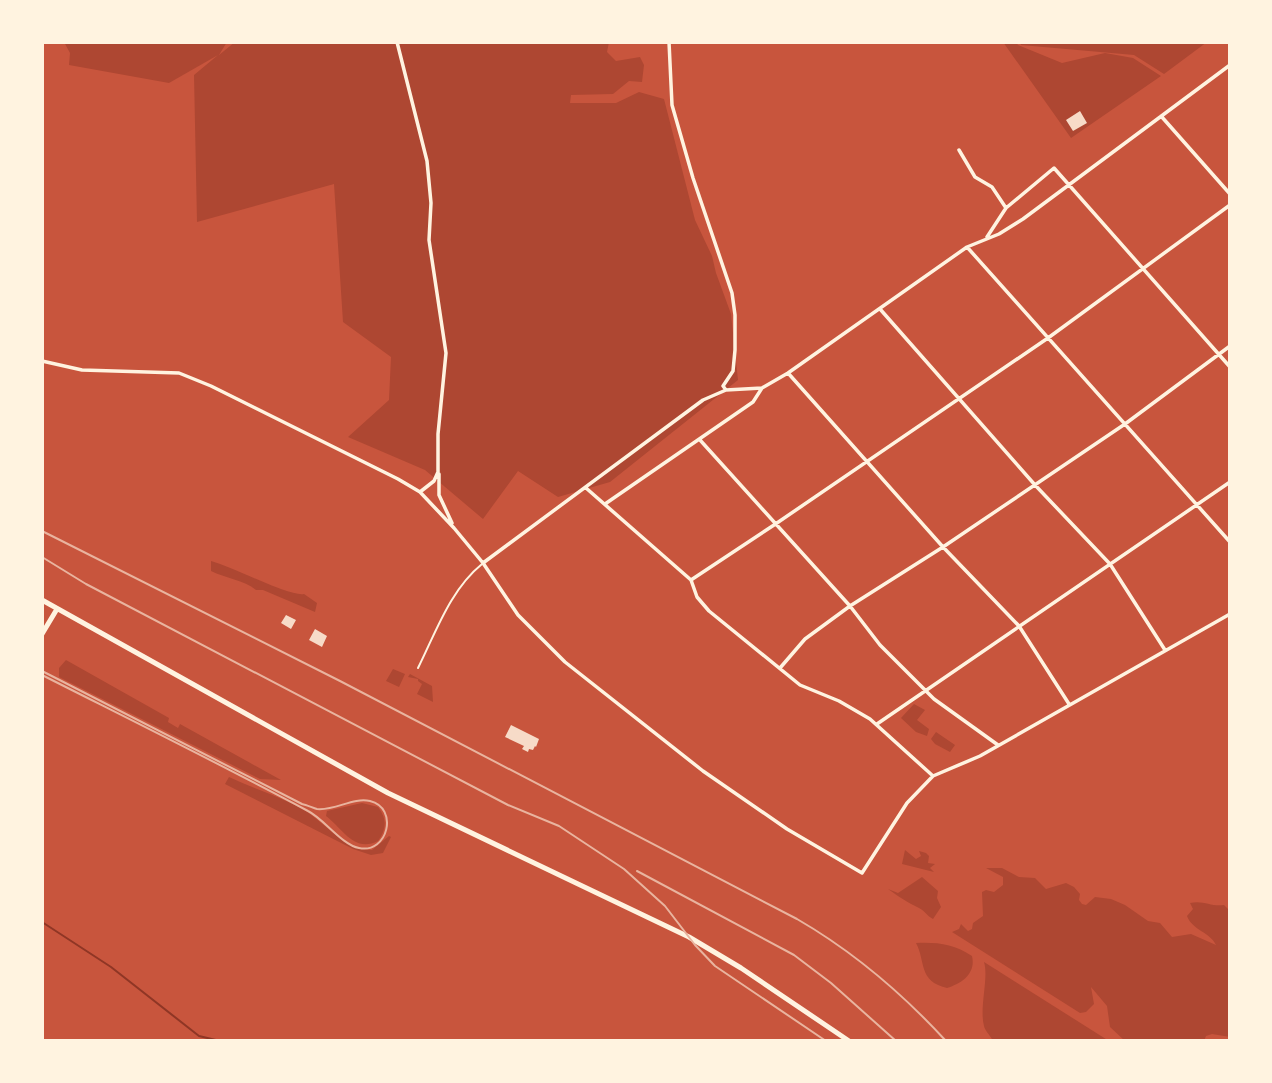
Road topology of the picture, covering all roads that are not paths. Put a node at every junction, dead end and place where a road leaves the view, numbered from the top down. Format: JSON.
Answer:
{"nodes":[{"id":1,"x":397,"y":42,"type":"edge"},
{"id":2,"x":669,"y":42,"type":"edge"},
{"id":3,"x":1230,"y":65,"type":"edge"},
{"id":4,"x":1161,"y":116,"type":"junction"},
{"id":5,"x":959,"y":150,"type":"dead end"},
{"id":6,"x":1069,"y":187,"type":"junction"},
{"id":7,"x":1230,"y":194,"type":"edge"},
{"id":8,"x":1230,"y":205,"type":"edge"},
{"id":9,"x":1006,"y":208,"type":"junction"},
{"id":10,"x":986,"y":239,"type":"junction"},
{"id":11,"x":967,"y":247,"type":"junction"},
{"id":12,"x":1144,"y":267,"type":"junction"},
{"id":13,"x":880,"y":309,"type":"junction"},
{"id":14,"x":1048,"y":338,"type":"junction"},
{"id":15,"x":1230,"y":346,"type":"edge"},
{"id":16,"x":1219,"y":354,"type":"junction"},
{"id":17,"x":42,"y":361,"type":"edge"},
{"id":18,"x":1230,"y":367,"type":"edge"},
{"id":19,"x":788,"y":373,"type":"junction"},
{"id":20,"x":762,"y":388,"type":"junction"},
{"id":21,"x":726,"y":390,"type":"junction"},
{"id":22,"x":959,"y":399,"type":"junction"},
{"id":23,"x":1125,"y":424,"type":"junction"},
{"id":24,"x":700,"y":440,"type":"junction"},
{"id":25,"x":867,"y":461,"type":"junction"},
{"id":26,"x":439,"y":472,"type":"junction"},
{"id":27,"x":1230,"y":482,"type":"edge"},
{"id":28,"x":1035,"y":485,"type":"junction"},
{"id":29,"x":586,"y":488,"type":"junction"},
{"id":30,"x":420,"y":492,"type":"junction"},
{"id":31,"x":605,"y":504,"type":"junction"},
{"id":32,"x":1197,"y":505,"type":"junction"},
{"id":33,"x":774,"y":525,"type":"junction"},
{"id":34,"x":454,"y":528,"type":"junction"},
{"id":35,"x":1230,"y":542,"type":"edge"},
{"id":36,"x":943,"y":547,"type":"junction"},
{"id":37,"x":483,"y":563,"type":"junction"},
{"id":38,"x":1110,"y":564,"type":"junction"},
{"id":39,"x":691,"y":580,"type":"junction"},
{"id":40,"x":42,"y":600,"type":"edge"},
{"id":41,"x":850,"y":606,"type":"junction"},
{"id":42,"x":57,"y":609,"type":"junction"},
{"id":43,"x":1230,"y":614,"type":"edge"},
{"id":44,"x":1019,"y":626,"type":"junction"},
{"id":45,"x":42,"y":634,"type":"edge"},
{"id":46,"x":1165,"y":650,"type":"junction"},
{"id":47,"x":418,"y":668,"type":"dead end"},
{"id":48,"x":780,"y":668,"type":"junction"},
{"id":49,"x":925,"y":690,"type":"junction"},
{"id":50,"x":1069,"y":704,"type":"junction"},
{"id":51,"x":877,"y":724,"type":"junction"},
{"id":52,"x":998,"y":745,"type":"junction"},
{"id":53,"x":933,"y":776,"type":"junction"},
{"id":54,"x":849,"y":1041,"type":"edge"}],
"edges":[{"from":1,"to":26,"type":"street"},
{"from":2,"to":21,"type":"street"},
{"from":3,"to":4,"type":"street"},
{"from":4,"to":6,"type":"street"},
{"from":4,"to":7,"type":"street"},
{"from":5,"to":9,"type":"street"},
{"from":6,"to":9,"type":"street"},
{"from":6,"to":10,"type":"street"},
{"from":6,"to":12,"type":"street"},
{"from":8,"to":12,"type":"street"},
{"from":9,"to":10,"type":"street"},
{"from":10,"to":11,"type":"street"},
{"from":11,"to":13,"type":"street"},
{"from":11,"to":14,"type":"street"},
{"from":12,"to":14,"type":"street"},
{"from":12,"to":16,"type":"street"},
{"from":13,"to":19,"type":"street"},
{"from":13,"to":22,"type":"street"},
{"from":14,"to":22,"type":"street"},
{"from":14,"to":23,"type":"street"},
{"from":15,"to":16,"type":"street"},
{"from":16,"to":18,"type":"street"},
{"from":16,"to":23,"type":"street"},
{"from":17,"to":30,"type":"street"},
{"from":19,"to":20,"type":"street"},
{"from":19,"to":25,"type":"street"},
{"from":20,"to":21,"type":"street"},
{"from":20,"to":24,"type":"street"},
{"from":21,"to":29,"type":"street"},
{"from":22,"to":25,"type":"street"},
{"from":22,"to":28,"type":"street"},
{"from":23,"to":28,"type":"street"},
{"from":23,"to":32,"type":"street"},
{"from":24,"to":31,"type":"street"},
{"from":24,"to":33,"type":"street"},
{"from":25,"to":33,"type":"street"},
{"from":25,"to":36,"type":"street"},
{"from":26,"to":30,"type":"street"},
{"from":26,"to":34,"type":"street"},
{"from":27,"to":32,"type":"street"},
{"from":28,"to":36,"type":"street"},
{"from":28,"to":38,"type":"street"},
{"from":29,"to":31,"type":"street"},
{"from":29,"to":37,"type":"street"},
{"from":30,"to":34,"type":"street"},
{"from":31,"to":39,"type":"street"},
{"from":32,"to":35,"type":"street"},
{"from":32,"to":38,"type":"street"},
{"from":33,"to":39,"type":"street"},
{"from":33,"to":41,"type":"street"},
{"from":34,"to":37,"type":"street"},
{"from":36,"to":41,"type":"street"},
{"from":36,"to":44,"type":"street"},
{"from":37,"to":47,"type":"lane"},
{"from":37,"to":53,"type":"street"},
{"from":38,"to":44,"type":"street"},
{"from":38,"to":46,"type":"street"},
{"from":39,"to":48,"type":"street"},
{"from":40,"to":42,"type":"main road"},
{"from":41,"to":48,"type":"street"},
{"from":41,"to":49,"type":"street"},
{"from":42,"to":45,"type":"main road"},
{"from":42,"to":54,"type":"main road"},
{"from":43,"to":46,"type":"street"},
{"from":44,"to":49,"type":"street"},
{"from":44,"to":50,"type":"street"},
{"from":46,"to":50,"type":"street"},
{"from":48,"to":51,"type":"street"},
{"from":49,"to":51,"type":"street"},
{"from":49,"to":52,"type":"street"},
{"from":50,"to":52,"type":"street"},
{"from":51,"to":53,"type":"street"},
{"from":52,"to":53,"type":"street"}]}
